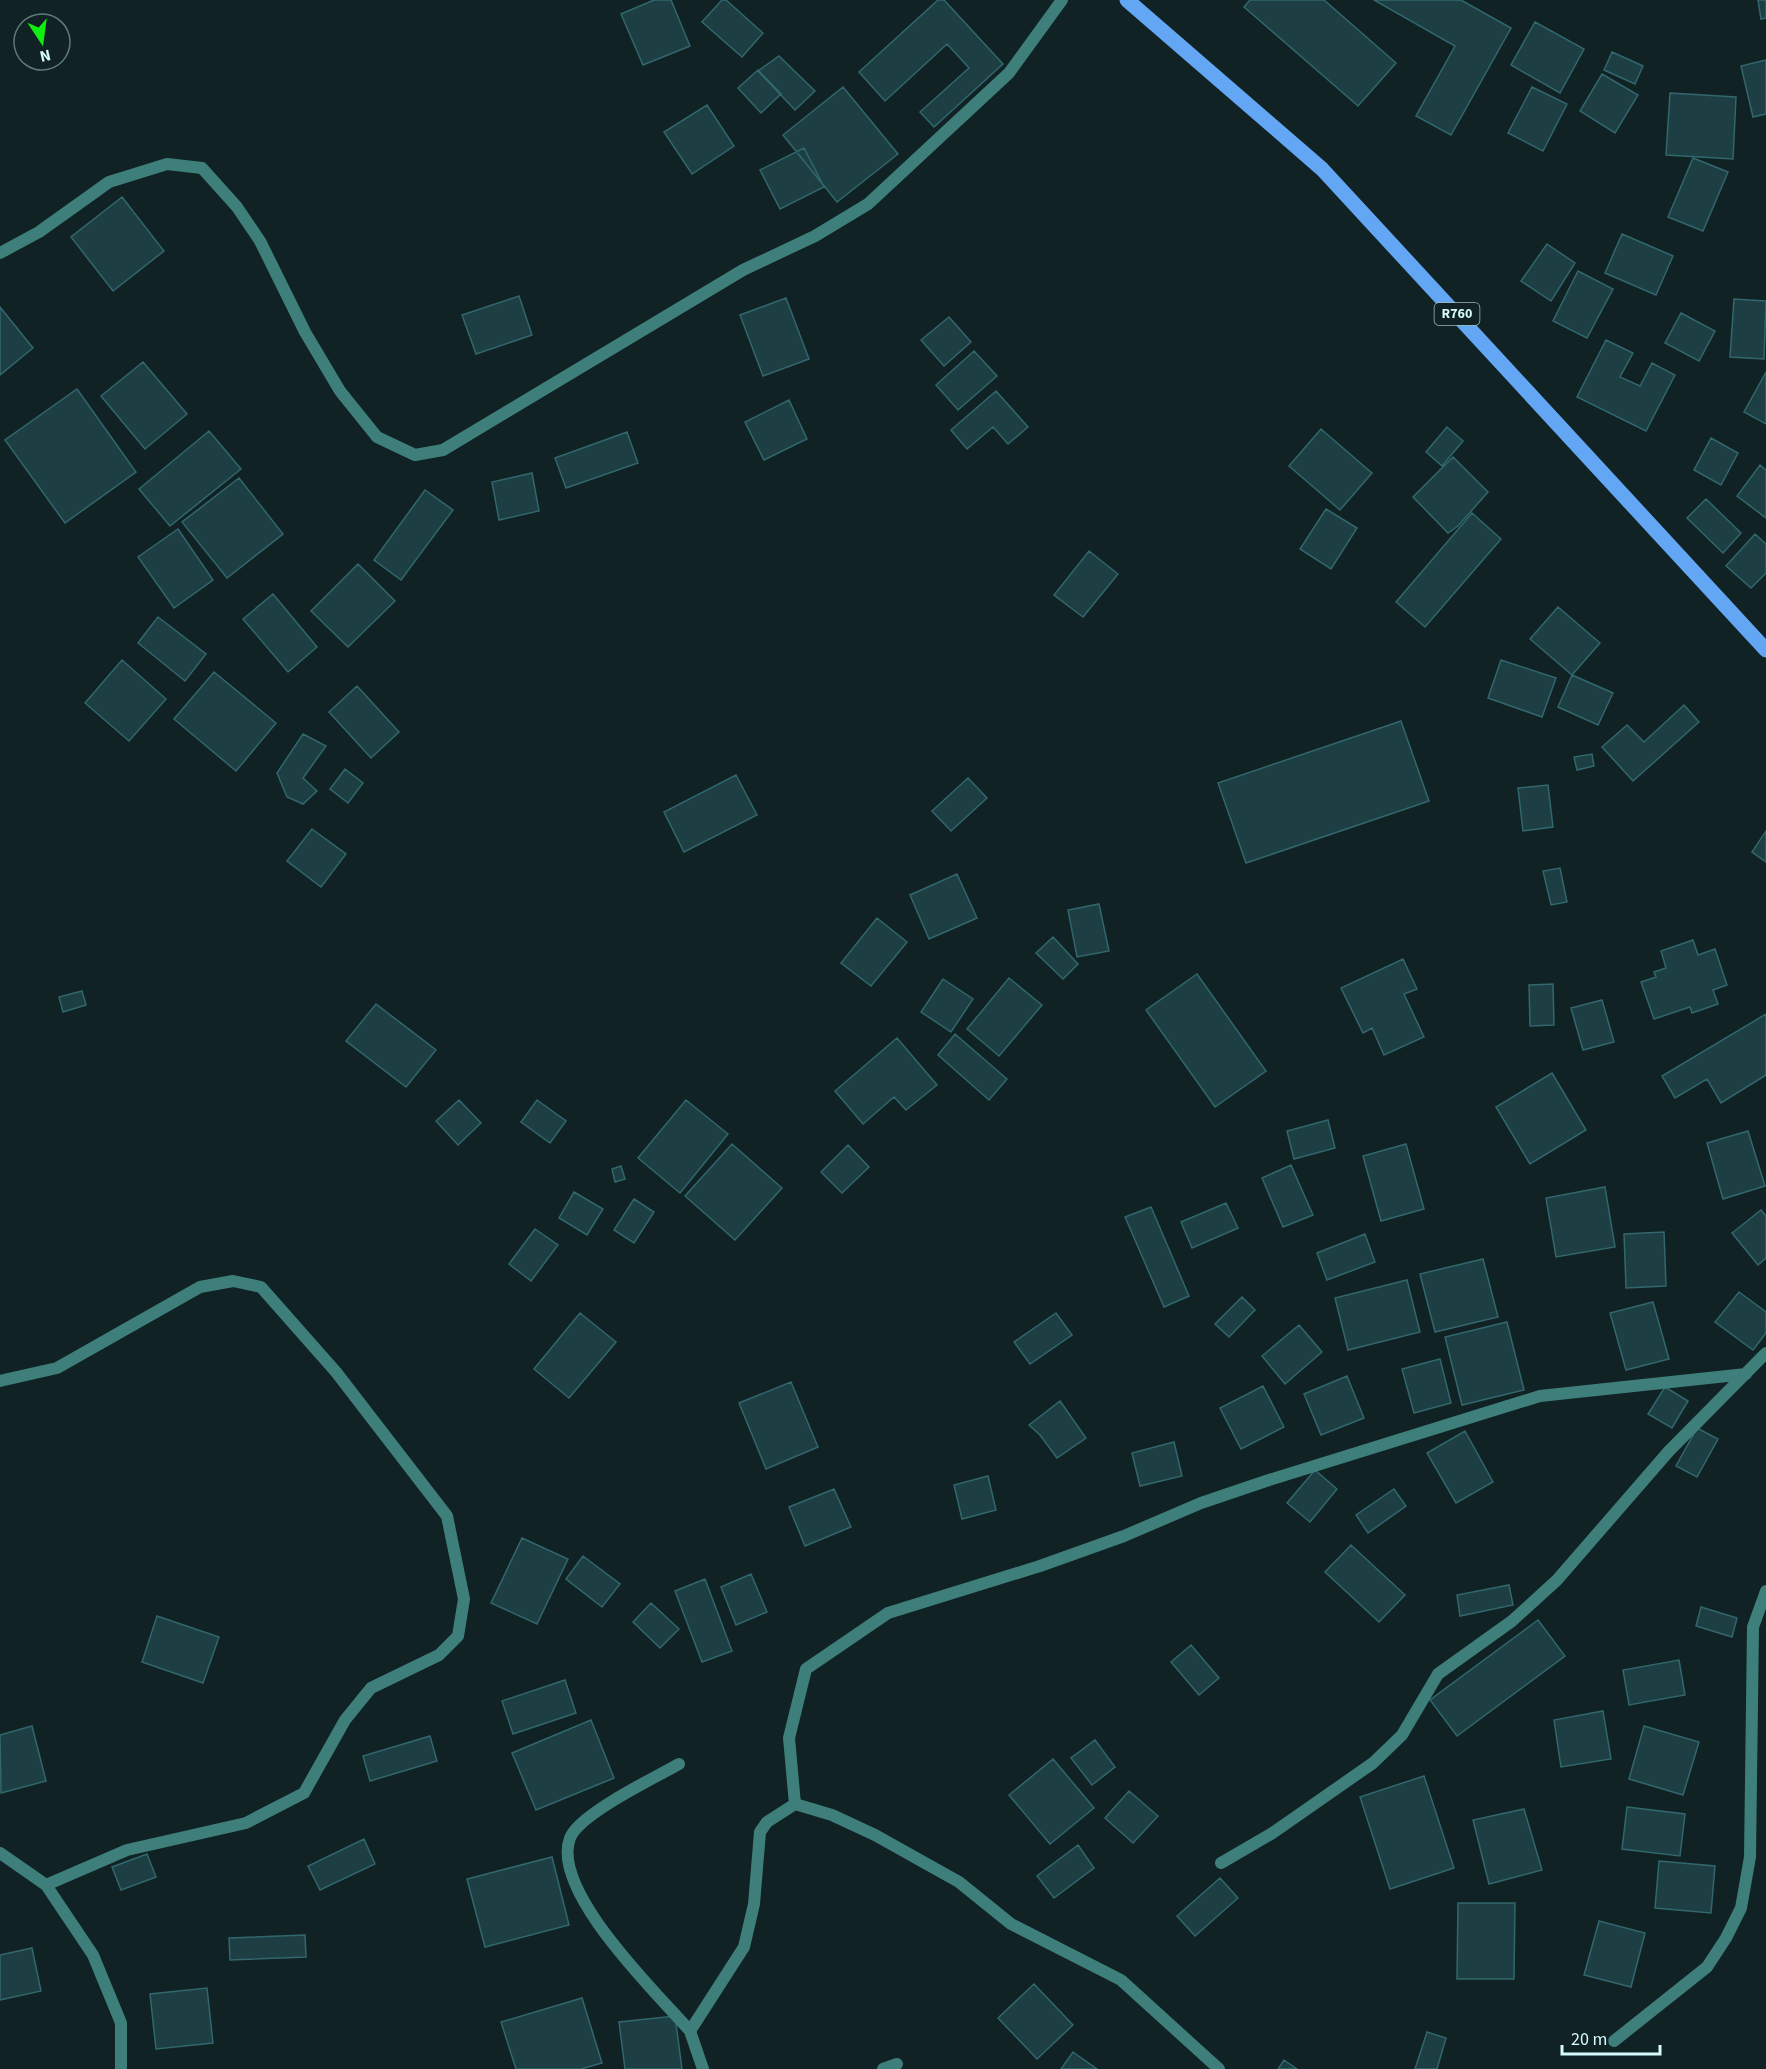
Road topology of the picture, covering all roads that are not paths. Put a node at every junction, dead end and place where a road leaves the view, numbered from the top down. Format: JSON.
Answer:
{"nodes":[{"id":1,"x":1062,"y":0,"type":"edge"},
{"id":2,"x":1127,"y":0,"type":"edge"},
{"id":3,"x":0,"y":253,"type":"edge"},
{"id":4,"x":1766,"y":650,"type":"edge"},
{"id":5,"x":1766,"y":1353,"type":"edge"},
{"id":6,"x":1746,"y":1374,"type":"junction"},
{"id":7,"x":0,"y":1381,"type":"edge"},
{"id":8,"x":1766,"y":1591,"type":"edge"},
{"id":9,"x":679,"y":1764,"type":"dead end"},
{"id":10,"x":795,"y":1804,"type":"junction"},
{"id":11,"x":0,"y":1853,"type":"edge"},
{"id":12,"x":1221,"y":1863,"type":"dead end"},
{"id":13,"x":46,"y":1885,"type":"junction"},
{"id":14,"x":690,"y":2031,"type":"junction"},
{"id":15,"x":1614,"y":2041,"type":"dead end"},
{"id":16,"x":897,"y":2064,"type":"dead end"},
{"id":17,"x":121,"y":2069,"type":"edge"},
{"id":18,"x":703,"y":2069,"type":"edge"},
{"id":19,"x":883,"y":2069,"type":"edge"},
{"id":20,"x":1220,"y":2069,"type":"edge"}],
"edges":[{"from":1,"to":3,"type":"street"},
{"from":2,"to":4,"type":"main road","number":"R760"},
{"from":5,"to":6,"type":"street"},
{"from":6,"to":10,"type":"street"},
{"from":6,"to":12,"type":"street"},
{"from":7,"to":13,"type":"street"},
{"from":8,"to":15,"type":"street"},
{"from":9,"to":14,"type":"street"},
{"from":10,"to":14,"type":"street"},
{"from":10,"to":20,"type":"street"},
{"from":11,"to":13,"type":"street"},
{"from":13,"to":17,"type":"street"},
{"from":14,"to":18,"type":"street"},
{"from":16,"to":19,"type":"street"}]}
